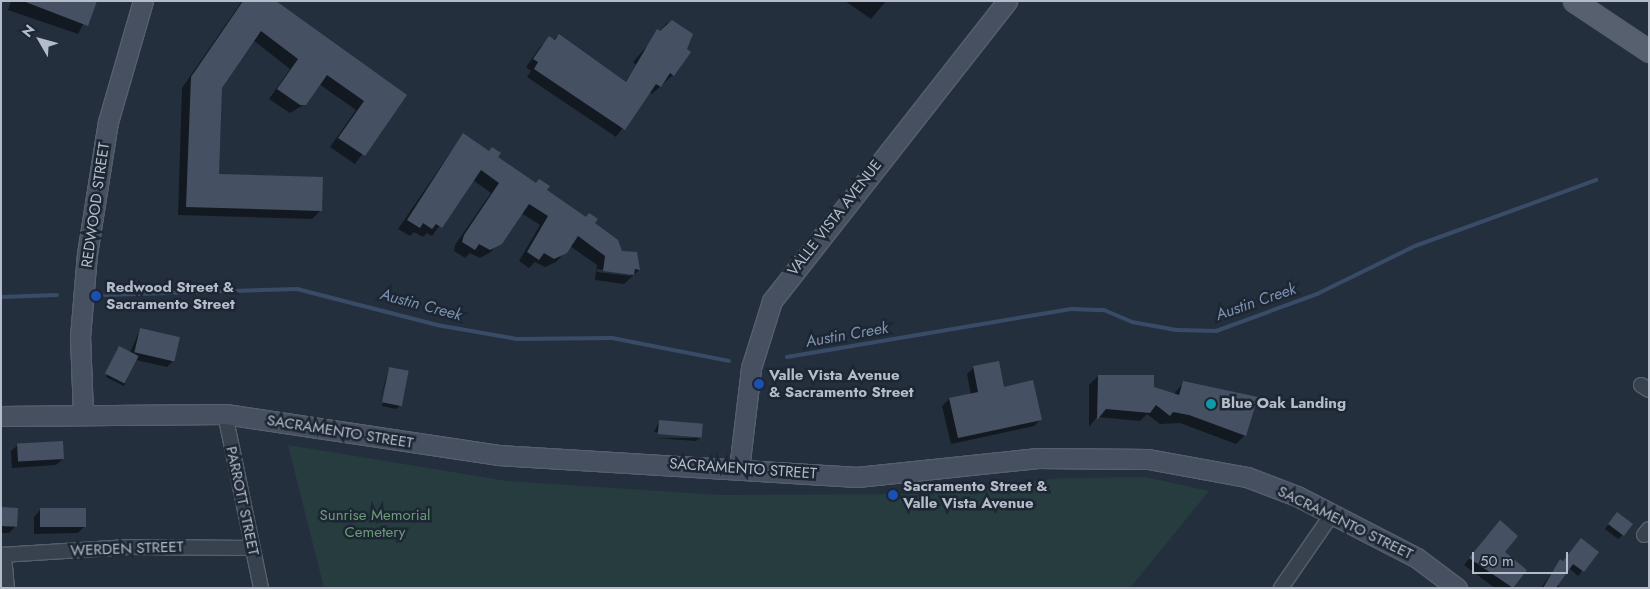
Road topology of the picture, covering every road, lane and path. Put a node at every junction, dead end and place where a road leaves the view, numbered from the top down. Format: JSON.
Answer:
{"nodes":[{"id":1,"x":143,"y":1,"type":"edge"},
{"id":2,"x":1007,"y":1,"type":"edge"},
{"id":3,"x":1574,"y":1,"type":"edge"},
{"id":4,"x":1649,"y":52,"type":"edge"},
{"id":5,"x":84,"y":414,"type":"junction"},
{"id":6,"x":225,"y":414,"type":"junction"},
{"id":7,"x":1,"y":416,"type":"edge"},
{"id":8,"x":739,"y":469,"type":"junction"},
{"id":9,"x":1332,"y":514,"type":"junction"},
{"id":10,"x":252,"y":548,"type":"junction"},
{"id":11,"x":3,"y":555,"type":"edge"},
{"id":12,"x":7,"y":588,"type":"edge"},
{"id":13,"x":261,"y":588,"type":"edge"},
{"id":14,"x":1281,"y":588,"type":"edge"},
{"id":15,"x":1457,"y":588,"type":"edge"}],
"edges":[{"from":1,"to":5,"type":"main road","name":"REDWOOD STREET"},
{"from":2,"to":8,"type":"main road","name":"VALLE VISTA AVENUE"},
{"from":3,"to":4,"type":"main road"},
{"from":5,"to":6,"type":"main road","name":"SACRAMENTO STREET"},
{"from":5,"to":7,"type":"main road","name":"SACRAMENTO STREET"},
{"from":6,"to":8,"type":"main road","name":"SACRAMENTO STREET"},
{"from":6,"to":10,"type":"street","name":"PARROTT STREET"},
{"from":8,"to":9,"type":"main road","name":"SACRAMENTO STREET"},
{"from":9,"to":14,"type":"street"},
{"from":9,"to":15,"type":"main road","name":"SACRAMENTO STREET"},
{"from":10,"to":11,"type":"street","name":"WERDEN STREET"},
{"from":10,"to":13,"type":"street","name":"PARROTT STREET"},
{"from":11,"to":12,"type":"street"}]}
